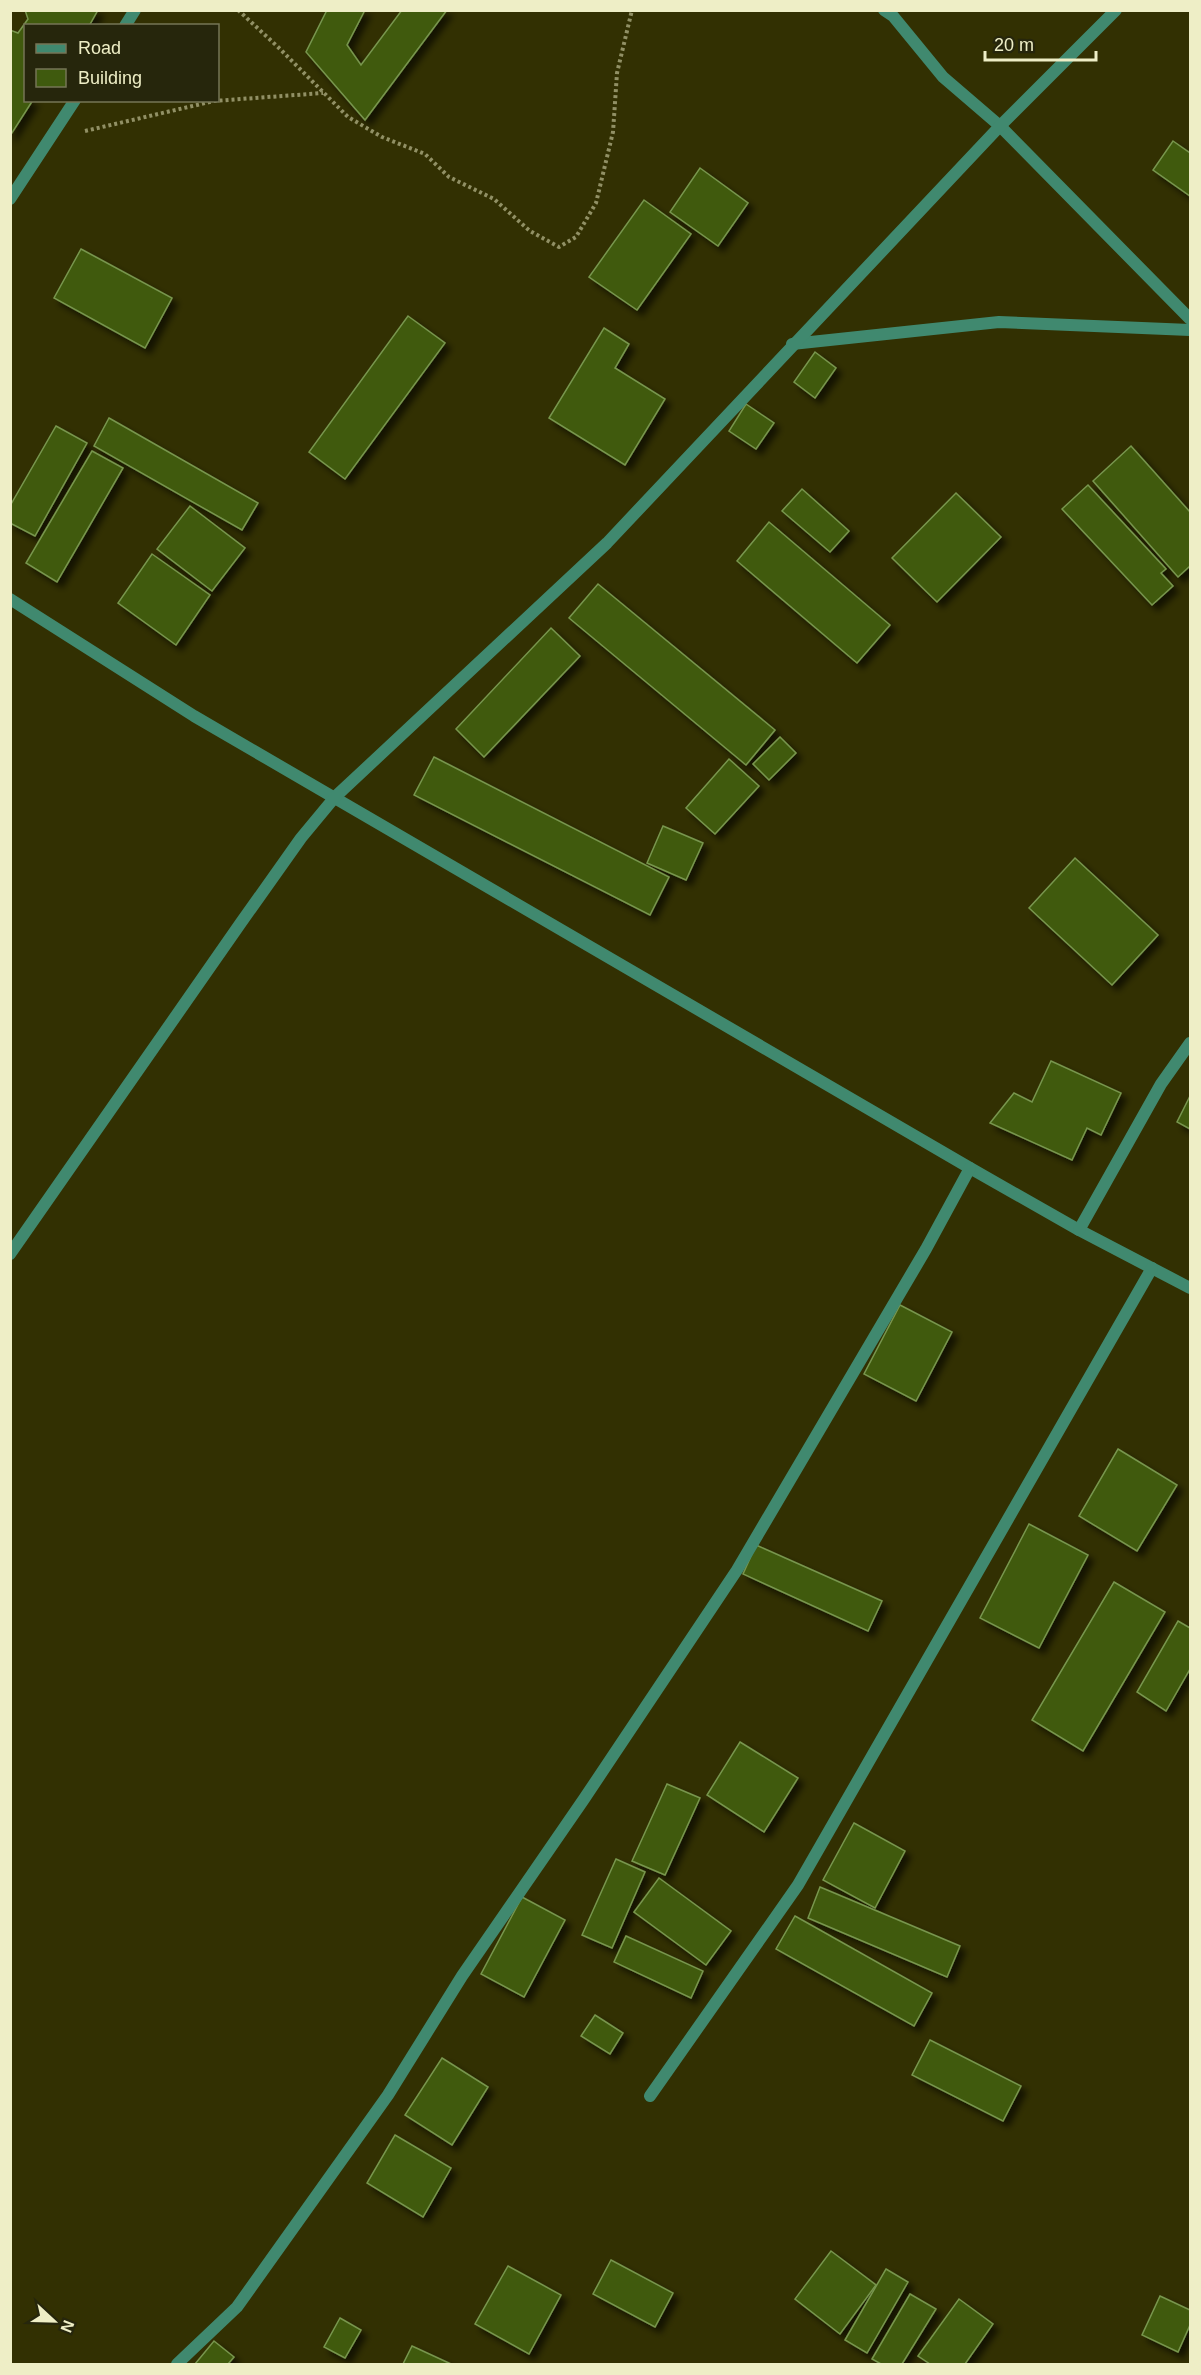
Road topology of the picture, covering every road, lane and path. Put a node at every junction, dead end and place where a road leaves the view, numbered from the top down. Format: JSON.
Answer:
{"nodes":[{"id":1,"x":135,"y":10,"type":"edge"},
{"id":2,"x":238,"y":10,"type":"edge"},
{"id":3,"x":632,"y":10,"type":"edge"},
{"id":4,"x":884,"y":10,"type":"edge"},
{"id":5,"x":1116,"y":10,"type":"edge"},
{"id":6,"x":126,"y":24,"type":"edge"},
{"id":7,"x":324,"y":93,"type":"junction"},
{"id":8,"x":219,"y":101,"type":"edge"},
{"id":9,"x":74,"y":102,"type":"edge"},
{"id":10,"x":209,"y":102,"type":"edge"},
{"id":11,"x":1000,"y":126,"type":"junction"},
{"id":12,"x":45,"y":145,"type":"junction"},
{"id":13,"x":10,"y":199,"type":"edge"},
{"id":14,"x":1191,"y":319,"type":"edge"},
{"id":15,"x":1191,"y":330,"type":"edge"},
{"id":16,"x":792,"y":344,"type":"junction"},
{"id":17,"x":10,"y":598,"type":"edge"},
{"id":18,"x":335,"y":797,"type":"junction"},
{"id":19,"x":1191,"y":1043,"type":"edge"},
{"id":20,"x":970,"y":1168,"type":"junction"},
{"id":21,"x":1079,"y":1230,"type":"junction"},
{"id":22,"x":10,"y":1254,"type":"edge"},
{"id":23,"x":1152,"y":1268,"type":"junction"},
{"id":24,"x":1191,"y":1288,"type":"edge"},
{"id":25,"x":650,"y":2096,"type":"dead end"},
{"id":26,"x":177,"y":2364,"type":"edge"}],
"edges":[{"from":1,"to":6,"type":"street"},
{"from":2,"to":7,"type":"path"},
{"from":3,"to":7,"type":"path"},
{"from":4,"to":11,"type":"street"},
{"from":5,"to":11,"type":"street"},
{"from":7,"to":8,"type":"path"},
{"from":9,"to":12,"type":"street"},
{"from":10,"to":12,"type":"path"},
{"from":11,"to":14,"type":"street"},
{"from":11,"to":16,"type":"street"},
{"from":12,"to":13,"type":"street"},
{"from":15,"to":16,"type":"street"},
{"from":16,"to":18,"type":"street"},
{"from":17,"to":18,"type":"street"},
{"from":18,"to":20,"type":"street"},
{"from":18,"to":22,"type":"street"},
{"from":19,"to":21,"type":"street"},
{"from":20,"to":21,"type":"street"},
{"from":20,"to":26,"type":"street"},
{"from":21,"to":23,"type":"street"},
{"from":23,"to":24,"type":"street"},
{"from":23,"to":25,"type":"street"}]}
